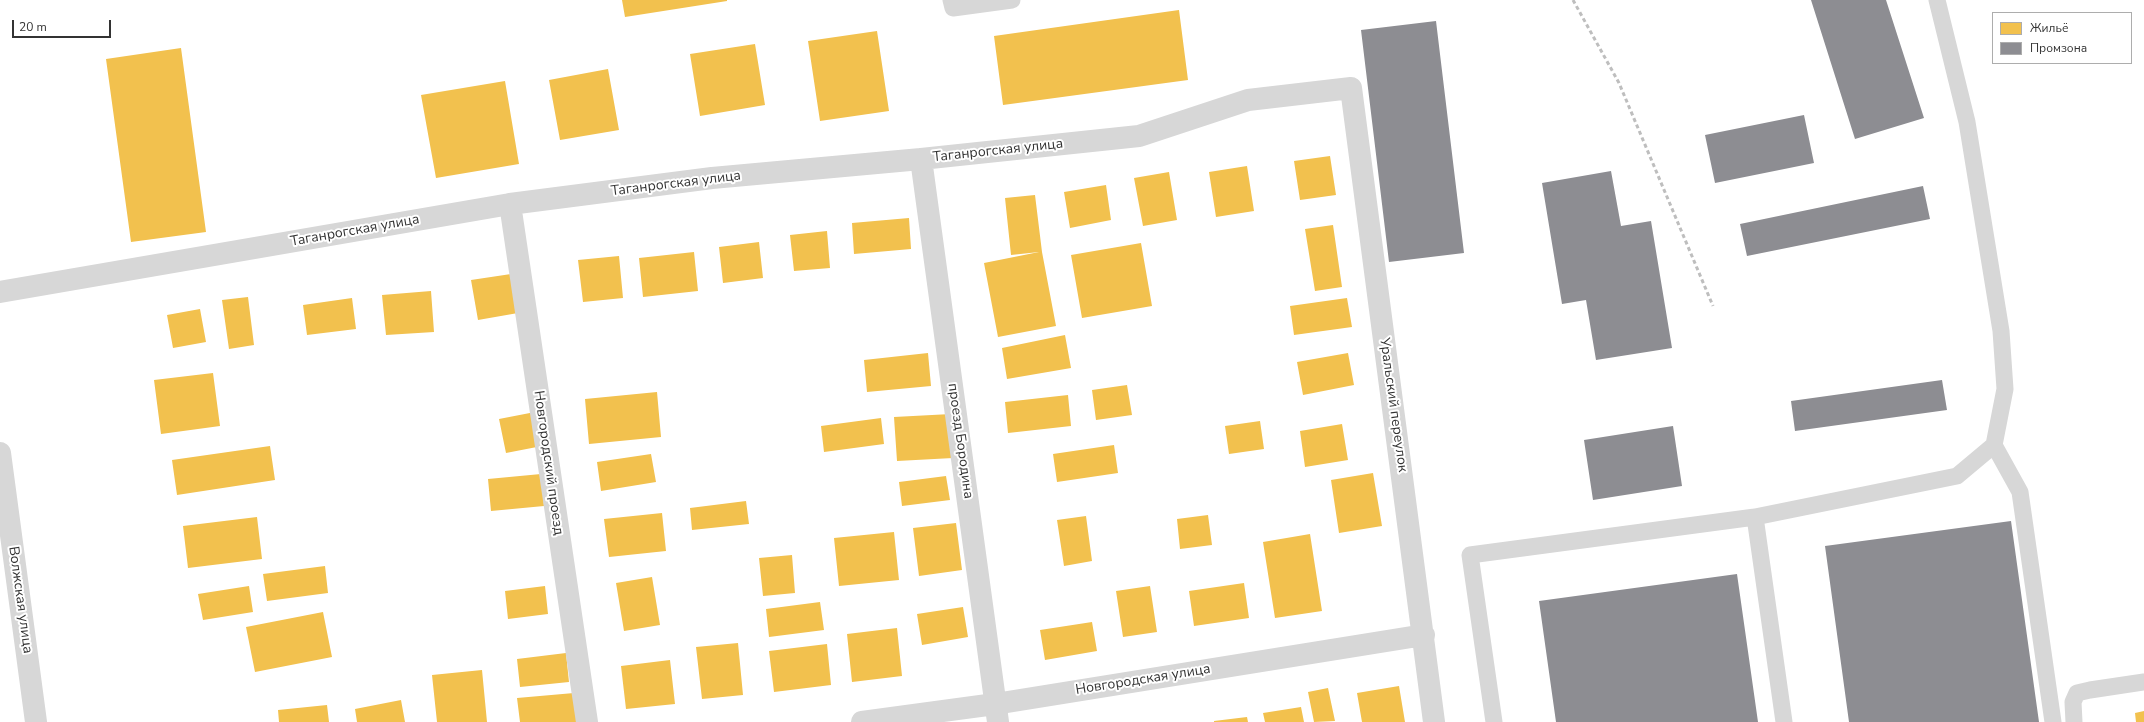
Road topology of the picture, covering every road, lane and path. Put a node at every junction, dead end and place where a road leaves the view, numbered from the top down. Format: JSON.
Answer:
{"nodes":[{"id":1,"x":951,"y":0,"type":"edge"},
{"id":2,"x":1012,"y":0,"type":"edge"},
{"id":3,"x":1938,"y":0,"type":"edge"},
{"id":4,"x":1351,"y":88,"type":"joint"},
{"id":5,"x":922,"y":159,"type":"junction"},
{"id":6,"x":510,"y":204,"type":"junction"},
{"id":7,"x":0,"y":292,"type":"edge"},
{"id":8,"x":1994,"y":444,"type":"junction"},
{"id":9,"x":0,"y":453,"type":"edge"},
{"id":10,"x":1755,"y":517,"type":"junction"},
{"id":11,"x":1424,"y":635,"type":"junction"},
{"id":12,"x":2144,"y":682,"type":"edge"},
{"id":13,"x":996,"y":713,"type":"edge"},
{"id":14,"x":36,"y":722,"type":"edge"},
{"id":15,"x":587,"y":722,"type":"edge"},
{"id":16,"x":862,"y":722,"type":"edge"},
{"id":17,"x":1434,"y":722,"type":"edge"},
{"id":18,"x":1494,"y":722,"type":"edge"},
{"id":19,"x":1784,"y":722,"type":"edge"},
{"id":20,"x":2053,"y":722,"type":"edge"},
{"id":21,"x":2074,"y":722,"type":"edge"}],
"edges":[{"from":1,"to":2,"type":"lane"},
{"from":3,"to":8,"type":"lane"},
{"from":4,"to":5,"type":"street","name":"Таганрогская улица"},
{"from":4,"to":11,"type":"street","name":"Уральский переулок"},
{"from":5,"to":6,"type":"street","name":"Таганрогская улица"},
{"from":5,"to":13,"type":"street","name":"проезд Бородина"},
{"from":6,"to":7,"type":"street","name":"Таганрогская улица"},
{"from":6,"to":15,"type":"street","name":"Новгородский проезд"},
{"from":8,"to":10,"type":"lane"},
{"from":8,"to":20,"type":"lane"},
{"from":9,"to":14,"type":"street","name":"Волжская улица"},
{"from":10,"to":18,"type":"lane"},
{"from":10,"to":19,"type":"lane"},
{"from":11,"to":13,"type":"street","name":"Новгородская улица"},
{"from":11,"to":17,"type":"street","name":"Уральский переулок"},
{"from":12,"to":21,"type":"lane"},
{"from":13,"to":16,"type":"street","name":"Новгородская улица"}]}
